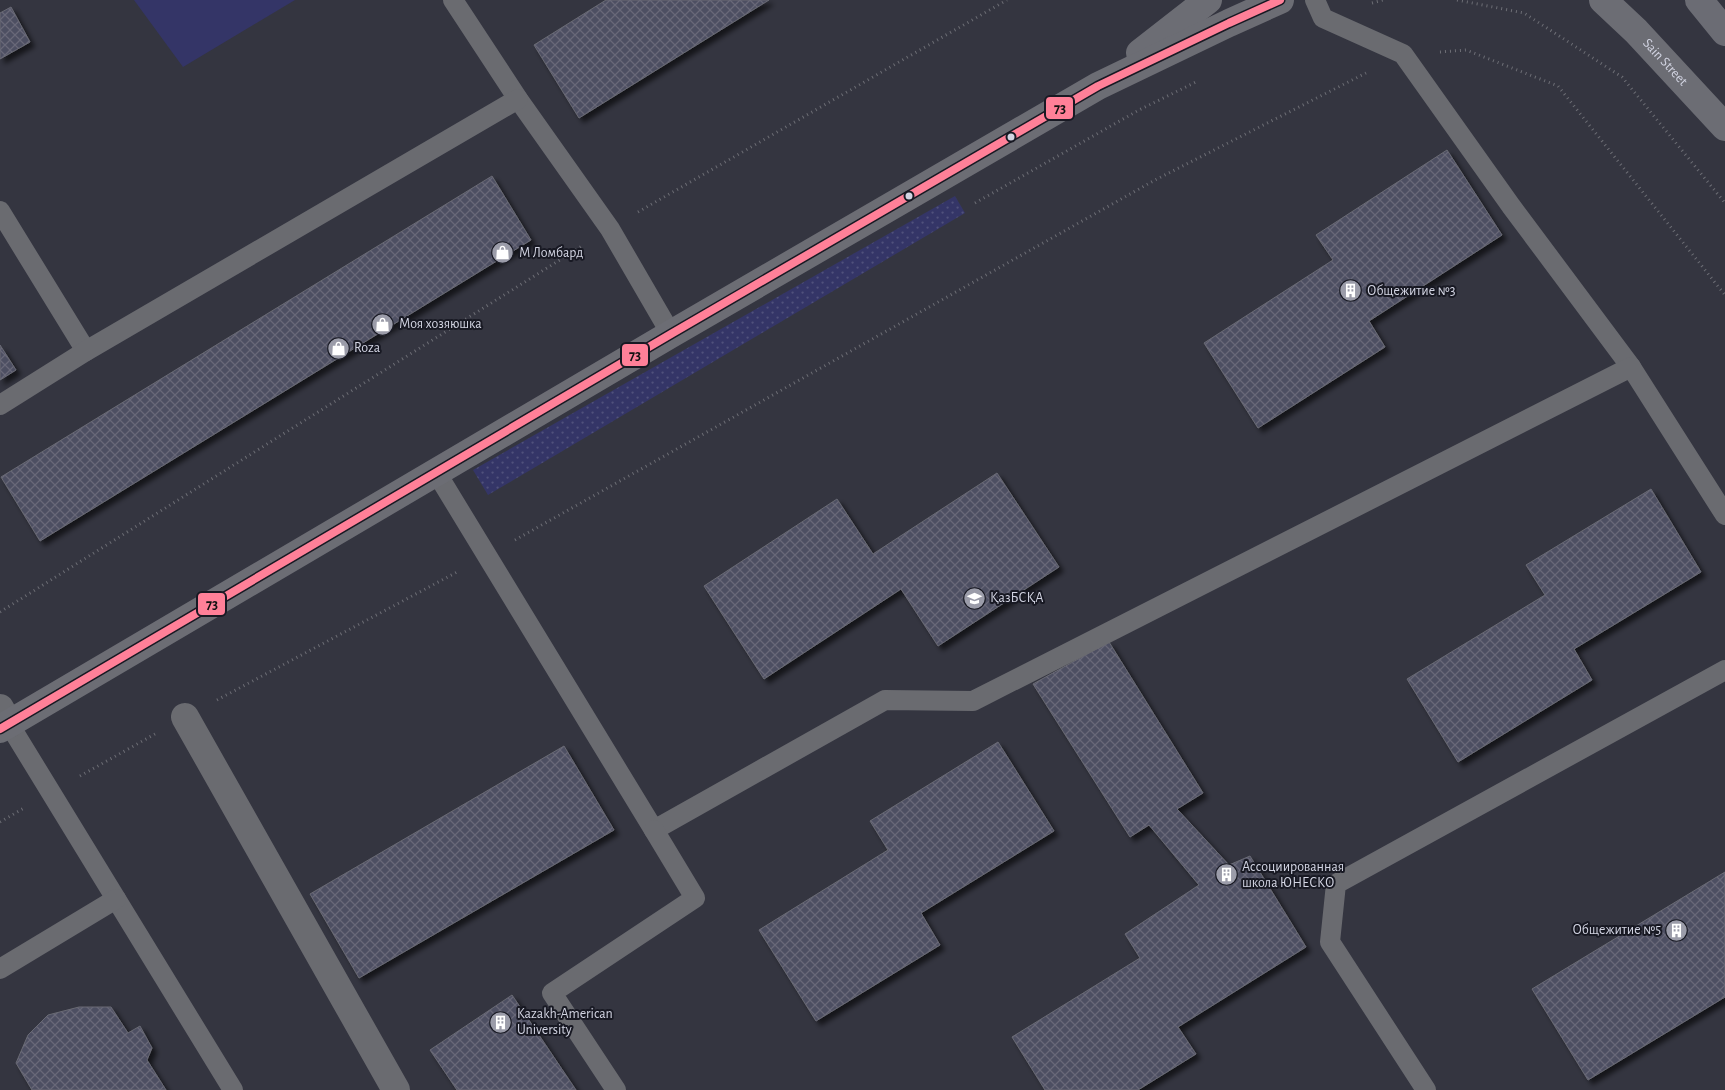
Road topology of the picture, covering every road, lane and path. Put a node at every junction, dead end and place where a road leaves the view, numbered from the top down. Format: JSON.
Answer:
{"nodes":[{"id":1,"x":453,"y":0,"type":"edge"},
{"id":2,"x":1007,"y":0,"type":"edge"},
{"id":3,"x":1208,"y":0,"type":"edge"},
{"id":4,"x":1280,"y":0,"type":"edge"},
{"id":5,"x":1383,"y":0,"type":"edge"},
{"id":6,"x":1457,"y":0,"type":"edge"},
{"id":7,"x":1603,"y":0,"type":"edge"},
{"id":8,"x":1699,"y":0,"type":"edge"},
{"id":9,"x":1319,"y":9,"type":"edge"},
{"id":10,"x":1725,"y":32,"type":"edge"},
{"id":11,"x":1403,"y":54,"type":"junction"},
{"id":12,"x":1201,"y":80,"type":"dead end"},
{"id":13,"x":1098,"y":86,"type":"junction"},
{"id":14,"x":518,"y":99,"type":"junction"},
{"id":15,"x":1725,"y":127,"type":"edge"},
{"id":16,"x":1725,"y":203,"type":"edge"},
{"id":17,"x":975,"y":204,"type":"dead end"},
{"id":18,"x":0,"y":211,"type":"edge"},
{"id":19,"x":610,"y":229,"type":"junction"},
{"id":20,"x":1725,"y":295,"type":"edge"},
{"id":21,"x":671,"y":334,"type":"junction"},
{"id":22,"x":86,"y":351,"type":"junction"},
{"id":23,"x":1631,"y":367,"type":"junction"},
{"id":24,"x":0,"y":405,"type":"edge"},
{"id":25,"x":436,"y":472,"type":"junction"},
{"id":26,"x":1725,"y":515,"type":"edge"},
{"id":27,"x":487,"y":556,"type":"junction"},
{"id":28,"x":0,"y":612,"type":"edge"},
{"id":29,"x":1725,"y":670,"type":"edge"},
{"id":30,"x":185,"y":717,"type":"junction"},
{"id":31,"x":3,"y":720,"type":"edge"},
{"id":32,"x":50,"y":793,"type":"junction"},
{"id":33,"x":0,"y":822,"type":"edge"},
{"id":34,"x":654,"y":830,"type":"junction"},
{"id":35,"x":116,"y":899,"type":"junction"},
{"id":36,"x":0,"y":969,"type":"edge"},
{"id":37,"x":232,"y":1090,"type":"edge"},
{"id":38,"x":396,"y":1090,"type":"edge"},
{"id":39,"x":616,"y":1090,"type":"edge"},
{"id":40,"x":1426,"y":1090,"type":"edge"}],
"edges":[{"from":1,"to":14,"type":"lane"},
{"from":2,"to":19,"type":"path"},
{"from":3,"to":13,"type":"street"},
{"from":4,"to":13,"type":"street"},
{"from":5,"to":9,"type":"path"},
{"from":6,"to":16,"type":"path"},
{"from":7,"to":15,"type":"street","name":"Sain Street"},
{"from":8,"to":10,"type":"main road"},
{"from":9,"to":11,"type":"lane"},
{"from":11,"to":20,"type":"path"},
{"from":11,"to":23,"type":"lane"},
{"from":11,"to":27,"type":"path"},
{"from":12,"to":17,"type":"path"},
{"from":13,"to":21,"type":"street"},
{"from":14,"to":19,"type":"lane"},
{"from":14,"to":22,"type":"lane"},
{"from":18,"to":22,"type":"lane"},
{"from":19,"to":21,"type":"lane"},
{"from":19,"to":28,"type":"path"},
{"from":21,"to":25,"type":"street"},
{"from":22,"to":24,"type":"lane"},
{"from":23,"to":26,"type":"lane"},
{"from":23,"to":34,"type":"lane"},
{"from":25,"to":27,"type":"lane"},
{"from":25,"to":31,"type":"street"},
{"from":27,"to":30,"type":"path"},
{"from":27,"to":34,"type":"lane"},
{"from":29,"to":40,"type":"lane"},
{"from":30,"to":32,"type":"path"},
{"from":30,"to":38,"type":"street"},
{"from":31,"to":32,"type":"lane"},
{"from":32,"to":33,"type":"path"},
{"from":32,"to":35,"type":"lane"},
{"from":34,"to":39,"type":"lane"},
{"from":35,"to":36,"type":"lane"},
{"from":35,"to":37,"type":"lane"}]}
